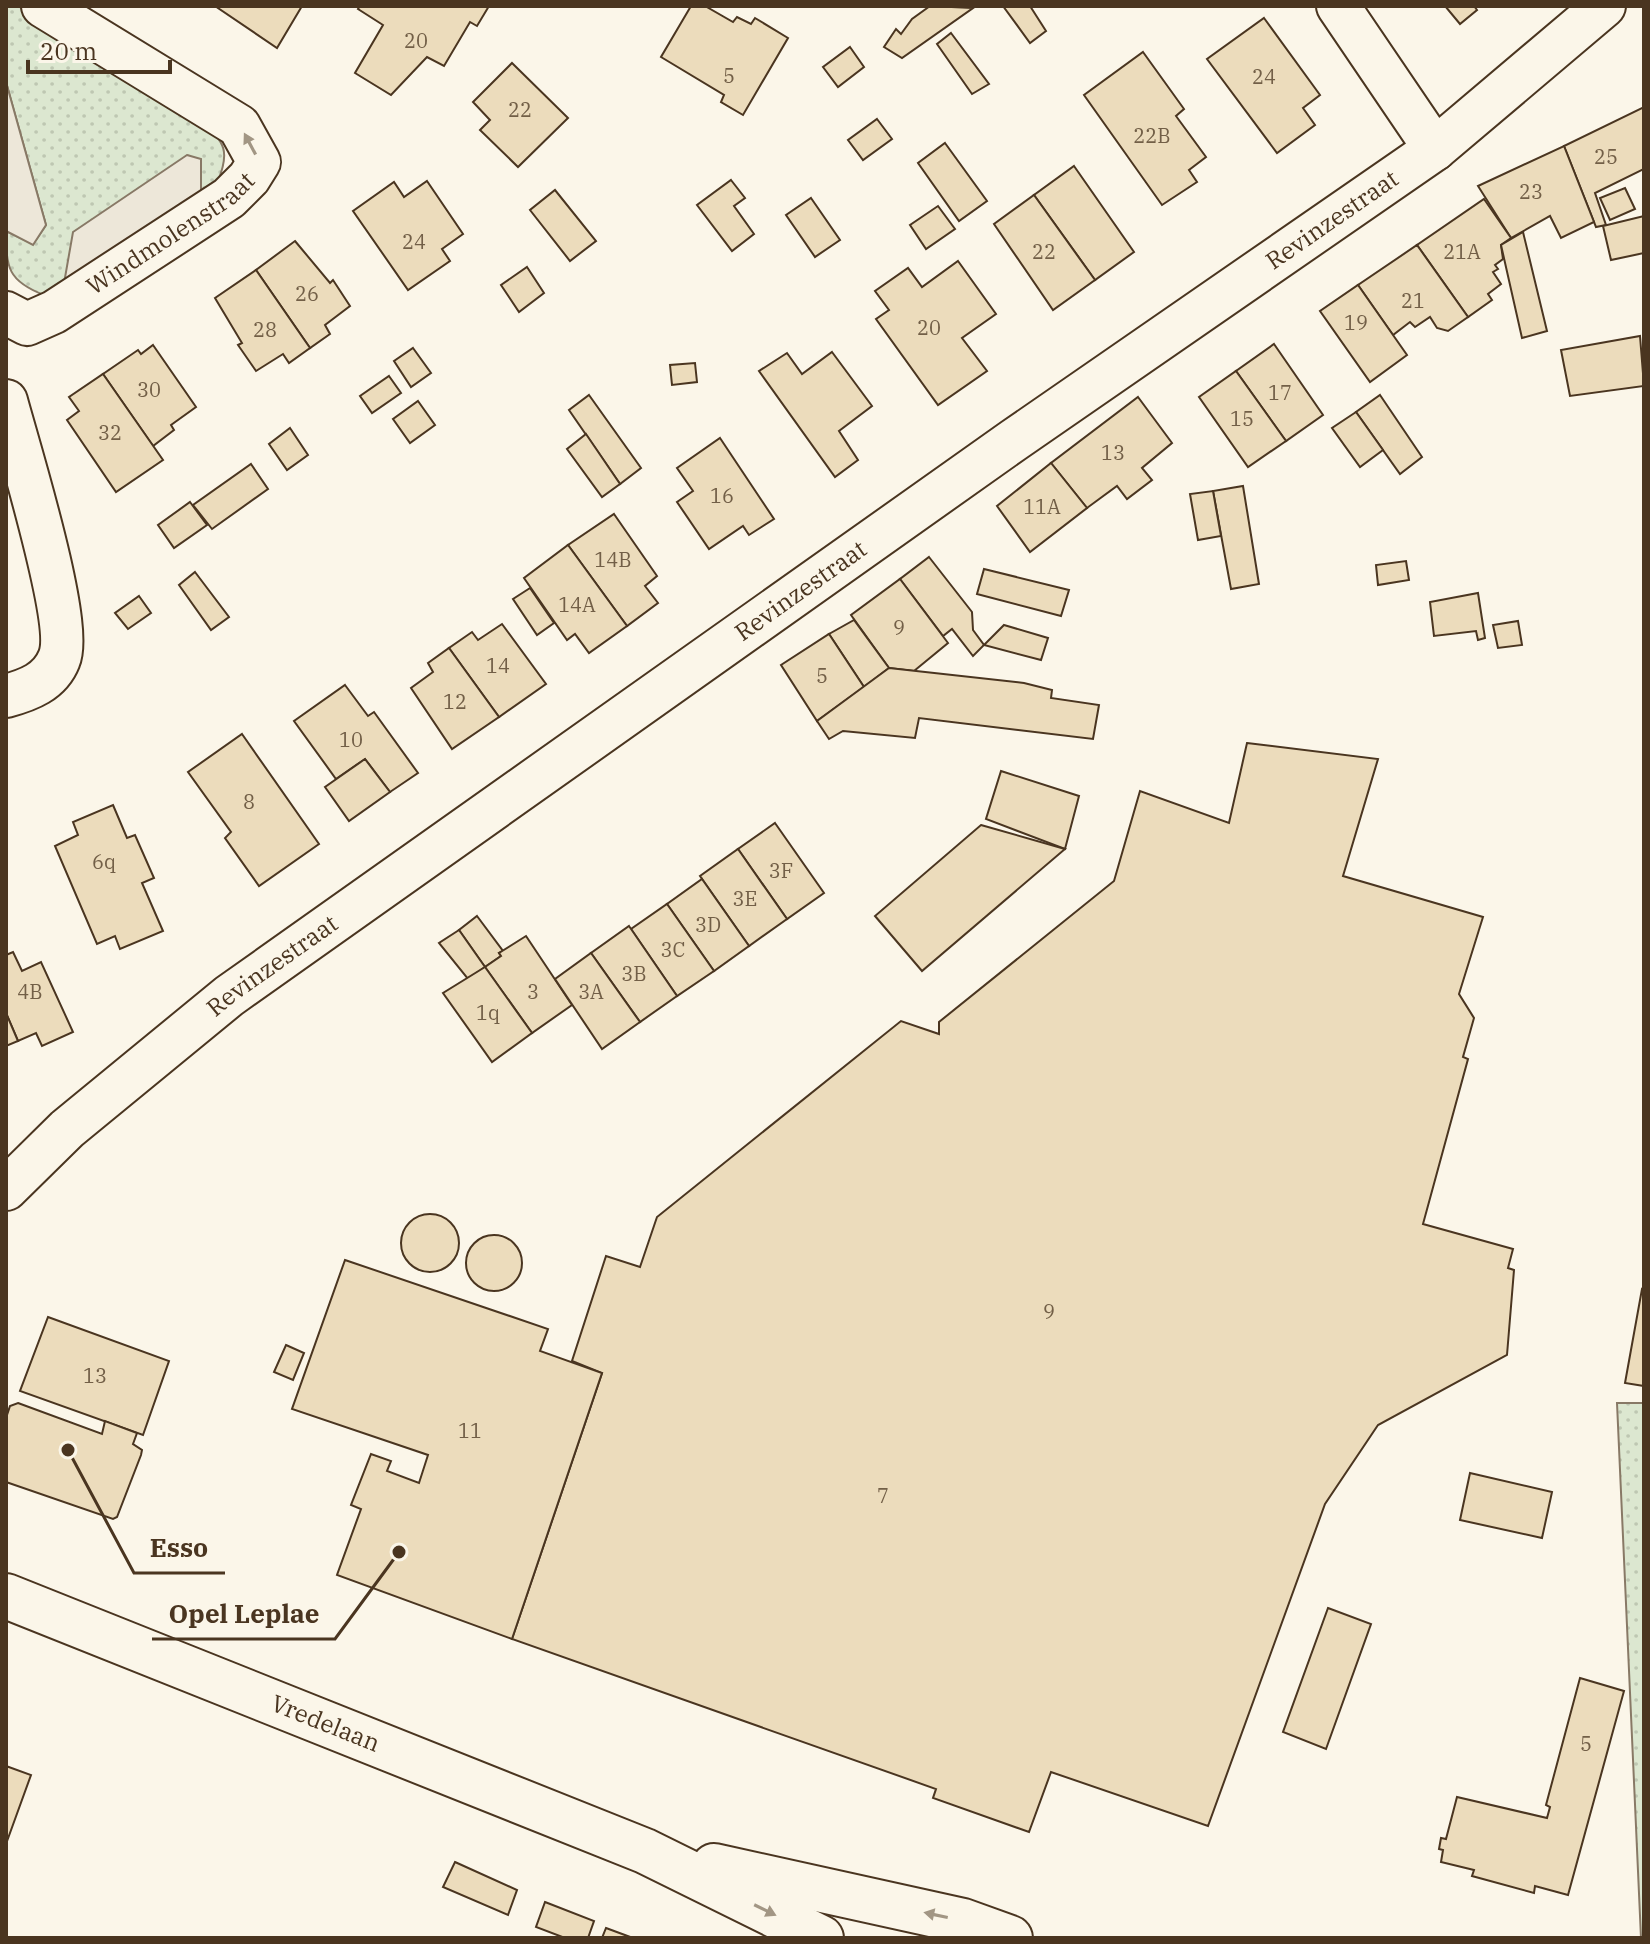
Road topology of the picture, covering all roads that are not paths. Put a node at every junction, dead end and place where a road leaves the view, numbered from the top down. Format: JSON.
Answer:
{"nodes":[{"id":1,"x":43,"y":6,"type":"edge"},
{"id":2,"x":1338,"y":6,"type":"edge"},
{"id":3,"x":1604,"y":6,"type":"edge"},
{"id":4,"x":1435,"y":149,"type":"junction"},
{"id":5,"x":6,"y":313,"type":"edge"},
{"id":6,"x":6,"y":401,"type":"edge"},
{"id":7,"x":6,"y":696,"type":"edge"},
{"id":8,"x":6,"y":1189,"type":"edge"},
{"id":9,"x":6,"y":1596,"type":"edge"},
{"id":10,"x":645,"y":1851,"type":"junction"},
{"id":11,"x":821,"y":1938,"type":"edge"},
{"id":12,"x":1010,"y":1938,"type":"edge"}],
"edges":[{"from":5,"to":1,"type":"street","name":"Windmolenstraat","one_way":true},
{"from":2,"to":4,"type":"street"},
{"from":3,"to":4,"type":"street","name":"Revinzestraat"},
{"from":4,"to":8,"type":"street","name":"Revinzestraat"},
{"from":6,"to":7,"type":"street"},
{"from":9,"to":10,"type":"main road","name":"Vredelaan"},
{"from":10,"to":11,"type":"main road","name":"Vredelaan","one_way":true},
{"from":12,"to":10,"type":"main road","name":"Vredelaan","one_way":true}]}
